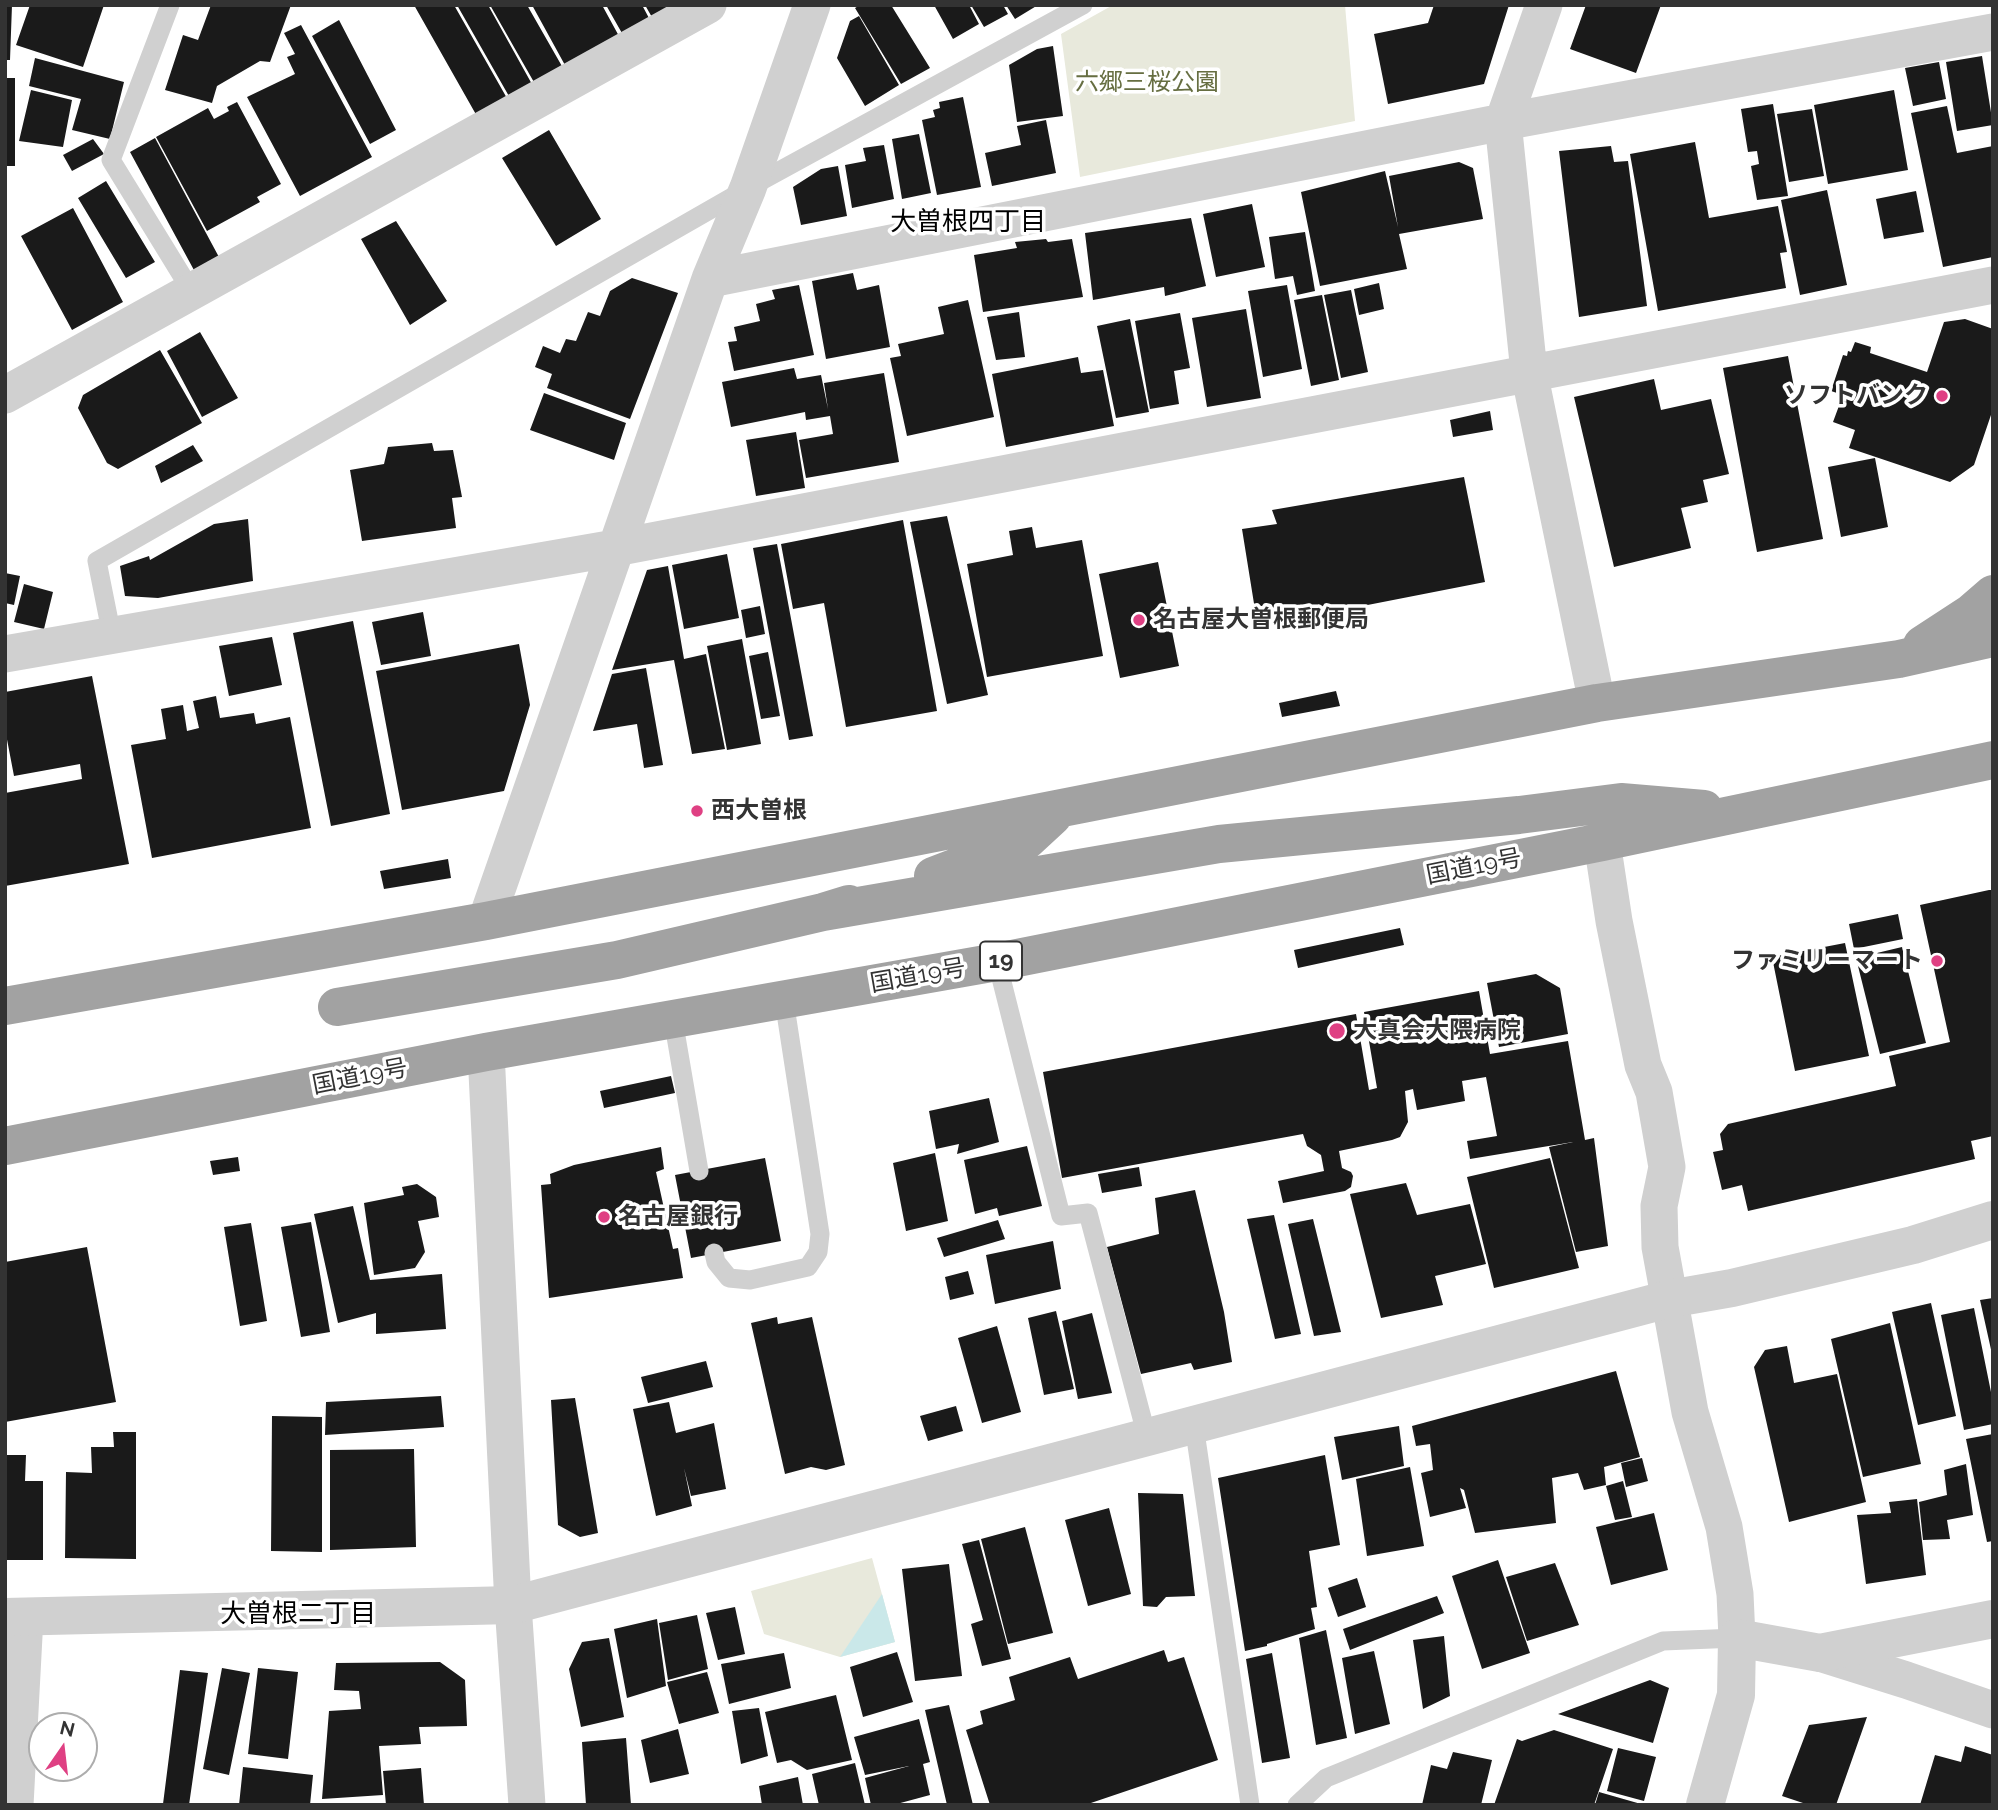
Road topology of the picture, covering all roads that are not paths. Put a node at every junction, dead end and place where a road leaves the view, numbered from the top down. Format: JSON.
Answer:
{"nodes":[{"id":1,"x":170,"y":5,"type":"edge"},
{"id":2,"x":708,"y":5,"type":"edge"},
{"id":3,"x":812,"y":5,"type":"edge"},
{"id":4,"x":1083,"y":5,"type":"edge"},
{"id":5,"x":1544,"y":5,"type":"edge"},
{"id":6,"x":1993,"y":32,"type":"edge"},
{"id":7,"x":1503,"y":122,"type":"junction"},
{"id":8,"x":748,"y":188,"type":"junction"},
{"id":9,"x":710,"y":279,"type":"junction"},
{"id":10,"x":1993,"y":285,"type":"edge"},
{"id":11,"x":192,"y":292,"type":"junction"},
{"id":12,"x":1529,"y":372,"type":"junction"},
{"id":13,"x":5,"y":395,"type":"edge"},
{"id":14,"x":615,"y":548,"type":"junction"},
{"id":15,"x":1993,"y":594,"type":"edge"},
{"id":16,"x":112,"y":636,"type":"junction"},
{"id":17,"x":1993,"y":638,"type":"edge"},
{"id":18,"x":5,"y":654,"type":"edge"},
{"id":19,"x":1899,"y":659,"type":"junction"},
{"id":20,"x":1597,"y":703,"type":"junction"},
{"id":21,"x":1993,"y":760,"type":"edge"},
{"id":22,"x":1061,"y":808,"type":"junction"},
{"id":23,"x":1748,"y":812,"type":"junction"},
{"id":24,"x":1602,"y":842,"type":"junction"},
{"id":25,"x":823,"y":912,"type":"junction"},
{"id":26,"x":486,"y":921,"type":"junction"},
{"id":27,"x":997,"y":962,"type":"junction"},
{"id":28,"x":783,"y":1000,"type":"junction"},
{"id":29,"x":5,"y":1006,"type":"edge"},
{"id":30,"x":337,"y":1007,"type":"dead end"},
{"id":31,"x":673,"y":1019,"type":"junction"},
{"id":32,"x":486,"y":1052,"type":"junction"},
{"id":33,"x":5,"y":1146,"type":"edge"},
{"id":34,"x":699,"y":1171,"type":"dead end"},
{"id":35,"x":1993,"y":1220,"type":"edge"},
{"id":36,"x":714,"y":1253,"type":"dead end"},
{"id":37,"x":1669,"y":1299,"type":"junction"},
{"id":38,"x":1194,"y":1425,"type":"junction"},
{"id":39,"x":1147,"y":1437,"type":"junction"},
{"id":40,"x":513,"y":1605,"type":"junction"},
{"id":41,"x":15,"y":1617,"type":"edge"},
{"id":42,"x":1993,"y":1619,"type":"edge"},
{"id":43,"x":1737,"y":1638,"type":"junction"},
{"id":44,"x":1820,"y":1653,"type":"junction"},
{"id":45,"x":1993,"y":1710,"type":"edge"},
{"id":46,"x":15,"y":1805,"type":"edge"},
{"id":47,"x":527,"y":1805,"type":"edge"},
{"id":48,"x":1250,"y":1805,"type":"edge"},
{"id":49,"x":1297,"y":1805,"type":"edge"},
{"id":50,"x":1705,"y":1805,"type":"edge"}],
"edges":[{"from":1,"to":11,"type":"lane"},
{"from":2,"to":11,"type":"street"},
{"from":3,"to":8,"type":"street"},
{"from":4,"to":8,"type":"lane"},
{"from":5,"to":7,"type":"street"},
{"from":6,"to":7,"type":"street"},
{"from":7,"to":9,"type":"street"},
{"from":7,"to":12,"type":"street"},
{"from":8,"to":9,"type":"street"},
{"from":8,"to":16,"type":"lane"},
{"from":9,"to":14,"type":"street"},
{"from":10,"to":12,"type":"street"},
{"from":11,"to":13,"type":"street"},
{"from":12,"to":14,"type":"street"},
{"from":12,"to":20,"type":"street"},
{"from":14,"to":16,"type":"street"},
{"from":14,"to":26,"type":"street"},
{"from":15,"to":19,"type":"highway"},
{"from":16,"to":18,"type":"street"},
{"from":17,"to":19,"type":"highway"},
{"from":19,"to":20,"type":"highway"},
{"from":20,"to":22,"type":"highway"},
{"from":21,"to":23,"type":"highway","name":"国道19号","number":"19"},
{"from":22,"to":25,"type":"highway"},
{"from":22,"to":26,"type":"highway"},
{"from":23,"to":24,"type":"highway","name":"国道19号","number":"19"},
{"from":23,"to":25,"type":"highway"},
{"from":24,"to":27,"type":"highway","name":"国道19号","number":"19"},
{"from":24,"to":37,"type":"street"},
{"from":25,"to":30,"type":"highway"},
{"from":26,"to":29,"type":"highway"},
{"from":27,"to":28,"type":"highway","name":"国道19号","number":"19"},
{"from":27,"to":39,"type":"lane"},
{"from":28,"to":31,"type":"highway","name":"国道19号","number":"19"},
{"from":28,"to":36,"type":"lane"},
{"from":31,"to":32,"type":"highway","name":"国道19号","number":"19"},
{"from":31,"to":34,"type":"lane"},
{"from":32,"to":33,"type":"highway","name":"国道19号","number":"19"},
{"from":32,"to":40,"type":"street"},
{"from":35,"to":37,"type":"street"},
{"from":37,"to":38,"type":"street"},
{"from":37,"to":43,"type":"street"},
{"from":38,"to":39,"type":"street"},
{"from":38,"to":48,"type":"lane"},
{"from":39,"to":40,"type":"street"},
{"from":40,"to":41,"type":"street"},
{"from":40,"to":47,"type":"street"},
{"from":41,"to":46,"type":"street"},
{"from":42,"to":44,"type":"street"},
{"from":43,"to":44,"type":"street"},
{"from":43,"to":49,"type":"lane"},
{"from":43,"to":50,"type":"street"},
{"from":44,"to":45,"type":"street"}]}
